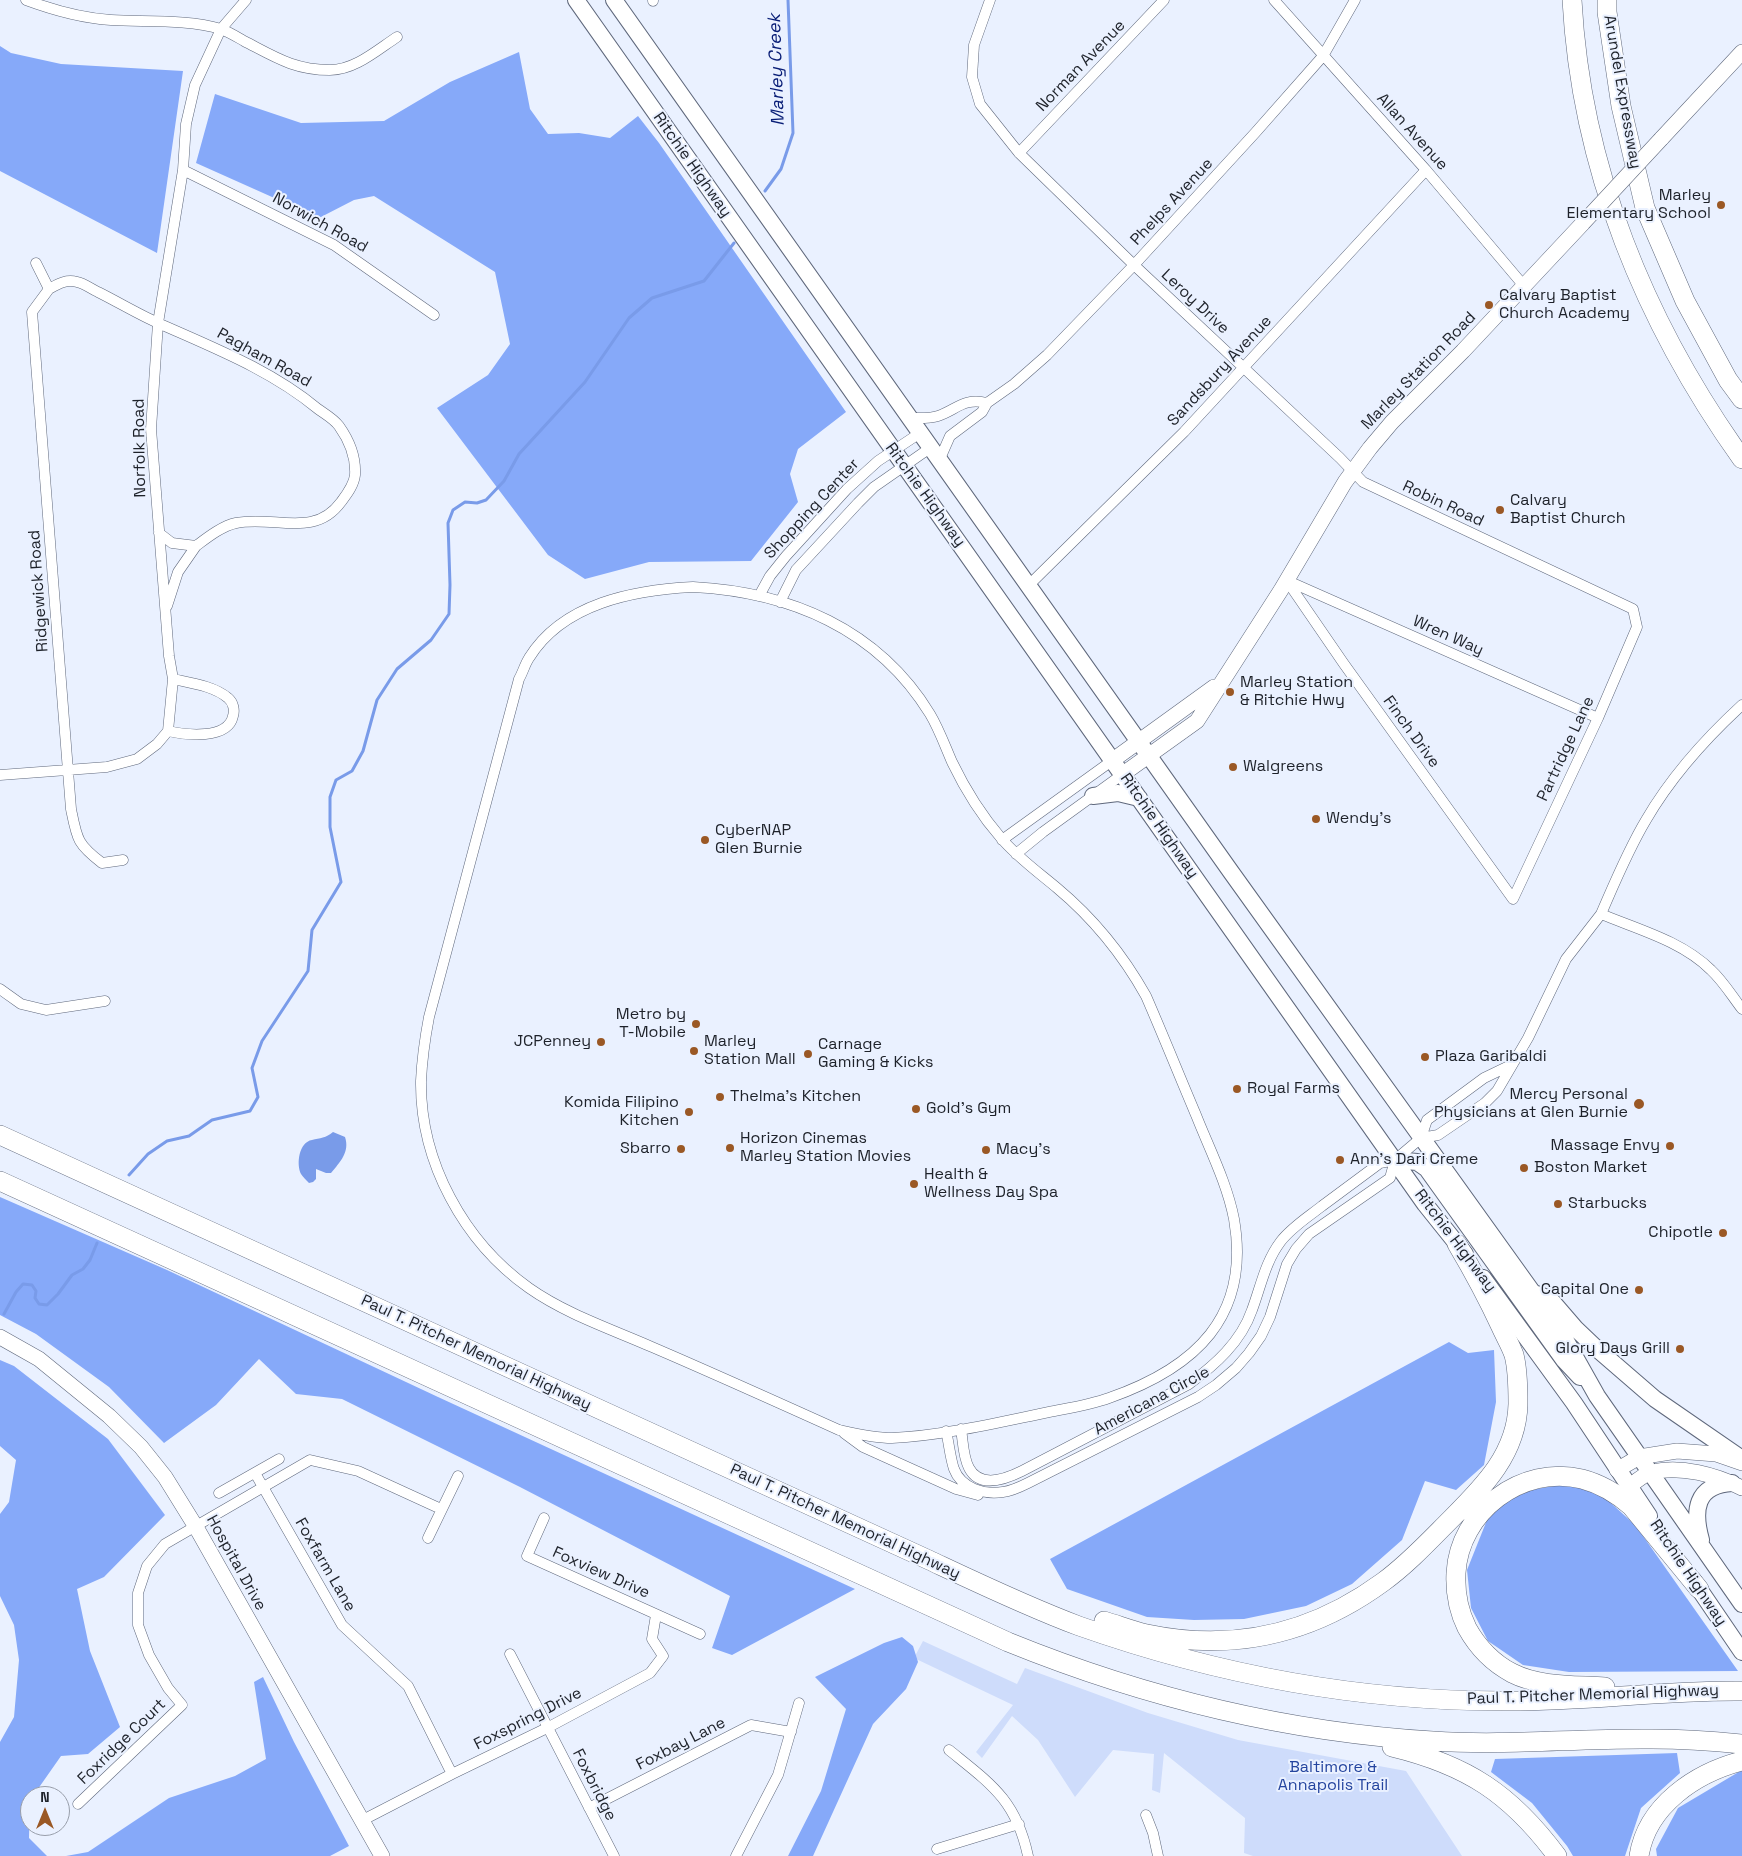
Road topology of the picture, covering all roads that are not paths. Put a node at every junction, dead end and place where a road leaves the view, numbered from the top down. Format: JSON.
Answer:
{"nodes":[{"id":1,"x":26,"y":0,"type":"edge"},
{"id":2,"x":246,"y":0,"type":"edge"},
{"id":3,"x":576,"y":0,"type":"edge"},
{"id":4,"x":614,"y":0,"type":"edge"},
{"id":5,"x":990,"y":0,"type":"edge"},
{"id":6,"x":1164,"y":0,"type":"edge"},
{"id":7,"x":1274,"y":0,"type":"edge"},
{"id":8,"x":1355,"y":0,"type":"edge"},
{"id":9,"x":1572,"y":0,"type":"edge"},
{"id":10,"x":1607,"y":0,"type":"edge"},
{"id":11,"x":221,"y":29,"type":"junction"},
{"id":12,"x":397,"y":37,"type":"dead end"},
{"id":13,"x":1742,"y":52,"type":"edge"},
{"id":14,"x":1324,"y":56,"type":"junction"},
{"id":15,"x":1020,"y":153,"type":"junction"},
{"id":16,"x":183,"y":170,"type":"junction"},
{"id":17,"x":1426,"y":170,"type":"junction"},
{"id":18,"x":36,"y":263,"type":"dead end"},
{"id":19,"x":1134,"y":265,"type":"junction"},
{"id":20,"x":1524,"y":286,"type":"junction"},
{"id":21,"x":49,"y":289,"type":"junction"},
{"id":22,"x":434,"y":315,"type":"dead end"},
{"id":23,"x":158,"y":323,"type":"junction"},
{"id":24,"x":1243,"y":368,"type":"junction"},
{"id":25,"x":1742,"y":399,"type":"edge"},
{"id":26,"x":987,"y":403,"type":"junction"},
{"id":27,"x":910,"y":418,"type":"junction"},
{"id":28,"x":920,"y":434,"type":"junction"},
{"id":29,"x":893,"y":450,"type":"junction"},
{"id":30,"x":935,"y":454,"type":"junction"},
{"id":31,"x":1742,"y":459,"type":"edge"},
{"id":32,"x":904,"y":465,"type":"junction"},
{"id":33,"x":1352,"y":471,"type":"junction"},
{"id":34,"x":159,"y":534,"type":"junction"},
{"id":35,"x":196,"y":546,"type":"junction"},
{"id":36,"x":1287,"y":581,"type":"junction"},
{"id":37,"x":1028,"y":586,"type":"junction"},
{"id":38,"x":759,"y":596,"type":"junction"},
{"id":39,"x":780,"y":602,"type":"junction"},
{"id":40,"x":166,"y":609,"type":"junction"},
{"id":41,"x":1633,"y":610,"type":"joint"},
{"id":42,"x":173,"y":679,"type":"junction"},
{"id":43,"x":1223,"y":680,"type":"junction"},
{"id":44,"x":1742,"y":705,"type":"edge"},
{"id":45,"x":1598,"y":718,"type":"junction"},
{"id":46,"x":168,"y":730,"type":"junction"},
{"id":47,"x":1140,"y":742,"type":"junction"},
{"id":48,"x":1149,"y":756,"type":"junction"},
{"id":49,"x":1113,"y":760,"type":"junction"},
{"id":50,"x":68,"y":770,"type":"junction"},
{"id":51,"x":1123,"y":774,"type":"junction"},
{"id":52,"x":0,"y":775,"type":"edge"},
{"id":53,"x":1093,"y":796,"type":"junction"},
{"id":54,"x":1139,"y":798,"type":"junction"},
{"id":55,"x":1002,"y":840,"type":"junction"},
{"id":56,"x":1016,"y":854,"type":"junction"},
{"id":57,"x":123,"y":860,"type":"dead end"},
{"id":58,"x":1513,"y":900,"type":"joint"},
{"id":59,"x":1601,"y":914,"type":"junction"},
{"id":60,"x":0,"y":990,"type":"edge"},
{"id":61,"x":105,"y":1001,"type":"dead end"},
{"id":62,"x":1742,"y":1010,"type":"edge"},
{"id":63,"x":1511,"y":1065,"type":"junction"},
{"id":64,"x":0,"y":1135,"type":"edge"},
{"id":65,"x":1421,"y":1138,"type":"junction"},
{"id":66,"x":1395,"y":1160,"type":"junction"},
{"id":67,"x":0,"y":1181,"type":"edge"},
{"id":68,"x":1458,"y":1244,"type":"junction"},
{"id":69,"x":1531,"y":1292,"type":"junction"},
{"id":70,"x":0,"y":1337,"type":"edge"},
{"id":71,"x":1597,"y":1396,"type":"junction"},
{"id":72,"x":961,"y":1428,"type":"junction"},
{"id":73,"x":839,"y":1430,"type":"junction"},
{"id":74,"x":946,"y":1431,"type":"junction"},
{"id":75,"x":1640,"y":1458,"type":"junction"},
{"id":76,"x":1742,"y":1458,"type":"edge"},
{"id":77,"x":279,"y":1459,"type":"dead end"},
{"id":78,"x":1742,"y":1463,"type":"edge"},
{"id":79,"x":1617,"y":1470,"type":"junction"},
{"id":80,"x":255,"y":1473,"type":"junction"},
{"id":81,"x":1650,"y":1473,"type":"junction"},
{"id":82,"x":458,"y":1476,"type":"dead end"},
{"id":83,"x":1737,"y":1486,"type":"edge"},
{"id":84,"x":263,"y":1487,"type":"junction"},
{"id":85,"x":1629,"y":1487,"type":"junction"},
{"id":86,"x":1003,"y":1492,"type":"junction"},
{"id":87,"x":219,"y":1494,"type":"dead end"},
{"id":88,"x":442,"y":1509,"type":"junction"},
{"id":89,"x":544,"y":1518,"type":"dead end"},
{"id":90,"x":196,"y":1527,"type":"junction"},
{"id":91,"x":428,"y":1538,"type":"dead end"},
{"id":92,"x":1704,"y":1550,"type":"junction"},
{"id":93,"x":928,"y":1560,"type":"junction"},
{"id":94,"x":1699,"y":1589,"type":"junction"},
{"id":95,"x":1742,"y":1604,"type":"edge"},
{"id":96,"x":656,"y":1615,"type":"junction"},
{"id":97,"x":700,"y":1634,"type":"dead end"},
{"id":98,"x":1742,"y":1652,"type":"edge"},
{"id":99,"x":510,"y":1654,"type":"dead end"},
{"id":100,"x":1701,"y":1690,"type":"junction"},
{"id":101,"x":1742,"y":1691,"type":"edge"},
{"id":102,"x":799,"y":1703,"type":"dead end"},
{"id":103,"x":547,"y":1728,"type":"junction"},
{"id":104,"x":1333,"y":1731,"type":"junction"},
{"id":105,"x":791,"y":1732,"type":"junction"},
{"id":106,"x":1742,"y":1744,"type":"edge"},
{"id":107,"x":949,"y":1750,"type":"dead end"},
{"id":108,"x":1742,"y":1761,"type":"edge"},
{"id":109,"x":452,"y":1774,"type":"junction"},
{"id":110,"x":78,"y":1804,"type":"dead end"},
{"id":111,"x":588,"y":1808,"type":"junction"},
{"id":112,"x":1146,"y":1815,"type":"dead end"},
{"id":113,"x":361,"y":1821,"type":"junction"},
{"id":114,"x":1019,"y":1824,"type":"junction"},
{"id":115,"x":937,"y":1849,"type":"dead end"},
{"id":116,"x":382,"y":1856,"type":"edge"},
{"id":117,"x":614,"y":1856,"type":"edge"},
{"id":118,"x":736,"y":1856,"type":"edge"},
{"id":119,"x":1028,"y":1856,"type":"edge"},
{"id":120,"x":1158,"y":1856,"type":"edge"},
{"id":121,"x":1557,"y":1856,"type":"edge"},
{"id":122,"x":1640,"y":1856,"type":"edge"}],
"edges":[{"from":1,"to":11,"type":"street"},
{"from":2,"to":11,"type":"street","name":"Norfolk Road"},
{"from":3,"to":29,"type":"main road","name":"Ritchie Highway"},
{"from":4,"to":27,"type":"main road","name":"Ritchie Highway"},
{"from":5,"to":15,"type":"street","name":"Leroy Drive"},
{"from":6,"to":15,"type":"street","name":"Norman Avenue"},
{"from":7,"to":14,"type":"street","name":"Allan Avenue"},
{"from":8,"to":14,"type":"street","name":"Phelps Avenue"},
{"from":9,"to":31,"type":"highway","name":"Arundel Expressway"},
{"from":10,"to":25,"type":"highway","name":"Arundel Expressway"},
{"from":11,"to":12,"type":"street"},
{"from":11,"to":16,"type":"street","name":"Norfolk Road"},
{"from":13,"to":20,"type":"main road","name":"Marley Station Road","bridge":true},
{"from":14,"to":17,"type":"street","name":"Allan Avenue"},
{"from":14,"to":19,"type":"street","name":"Phelps Avenue"},
{"from":15,"to":19,"type":"street","name":"Leroy Drive"},
{"from":16,"to":22,"type":"street","name":"Norwich Road"},
{"from":16,"to":23,"type":"street","name":"Norfolk Road"},
{"from":17,"to":20,"type":"street","name":"Allan Avenue"},
{"from":17,"to":24,"type":"street","name":"Sandsbury Avenue"},
{"from":18,"to":21,"type":"street"},
{"from":19,"to":24,"type":"street","name":"Leroy Drive"},
{"from":19,"to":26,"type":"street","name":"Phelps Avenue"},
{"from":20,"to":33,"type":"main road","name":"Marley Station Road"},
{"from":21,"to":23,"type":"street"},
{"from":21,"to":50,"type":"street","name":"Ridgewick Road"},
{"from":23,"to":34,"type":"street","name":"Norfolk Road"},
{"from":23,"to":35,"type":"street","name":"Pagham Road"},
{"from":24,"to":33,"type":"street","name":"Leroy Drive"},
{"from":24,"to":37,"type":"street","name":"Sandsbury Avenue"},
{"from":26,"to":27,"type":"street"},
{"from":26,"to":30,"type":"street","name":"Phelps Avenue"},
{"from":27,"to":28,"type":"main road","name":"Ritchie Highway"},
{"from":28,"to":29,"type":"street","name":"Shopping Center"},
{"from":28,"to":30,"type":"main road","name":"Ritchie Highway"},
{"from":29,"to":32,"type":"main road","name":"Ritchie Highway"},
{"from":29,"to":38,"type":"street","name":"Shopping Center"},
{"from":30,"to":32,"type":"street","name":"Shopping Center"},
{"from":30,"to":37,"type":"main road","name":"Ritchie Highway"},
{"from":32,"to":39,"type":"street","name":"Shopping Center"},
{"from":32,"to":49,"type":"main road","name":"Ritchie Highway"},
{"from":33,"to":36,"type":"main road","name":"Marley Station Road"},
{"from":33,"to":41,"type":"street","name":"Robin Road"},
{"from":34,"to":35,"type":"street"},
{"from":34,"to":40,"type":"street","name":"Norfolk Road"},
{"from":35,"to":40,"type":"street","name":"Pagham Road"},
{"from":36,"to":43,"type":"main road","name":"Marley Station Road"},
{"from":36,"to":45,"type":"street","name":"Wren Way"},
{"from":36,"to":58,"type":"street","name":"Finch Drive"},
{"from":37,"to":47,"type":"main road","name":"Ritchie Highway"},
{"from":38,"to":39,"type":"street"},
{"from":38,"to":73,"type":"street"},
{"from":39,"to":55,"type":"street"},
{"from":40,"to":42,"type":"street","name":"Norfolk Road"},
{"from":41,"to":45,"type":"street","name":"Partridge Lane"},
{"from":42,"to":46,"type":"street","name":"Norfolk Road"},
{"from":42,"to":46,"type":"street"},
{"from":43,"to":47,"type":"main road","name":"Marley Station Road"},
{"from":43,"to":48,"type":"main road","name":"Marley Station Road"},
{"from":44,"to":59,"type":"street","name":"Americana Circle"},
{"from":45,"to":58,"type":"street","name":"Partridge Lane"},
{"from":46,"to":50,"type":"street"},
{"from":47,"to":48,"type":"main road","name":"Ritchie Highway"},
{"from":47,"to":49,"type":"main road","name":"Marley Station Road"},
{"from":48,"to":51,"type":"main road","name":"Marley Station Road"},
{"from":48,"to":65,"type":"main road","name":"Ritchie Highway"},
{"from":49,"to":51,"type":"main road","name":"Ritchie Highway"},
{"from":49,"to":55,"type":"street"},
{"from":50,"to":52,"type":"street"},
{"from":50,"to":57,"type":"street","name":"Ridgewick Road"},
{"from":51,"to":53,"type":"street"},
{"from":51,"to":54,"type":"main road","name":"Ritchie Highway"},
{"from":53,"to":54,"type":"main road"},
{"from":53,"to":56,"type":"street"},
{"from":54,"to":66,"type":"main road","name":"Ritchie Highway"},
{"from":55,"to":56,"type":"street"},
{"from":56,"to":72,"type":"street"},
{"from":59,"to":62,"type":"street"},
{"from":59,"to":63,"type":"street","name":"Americana Circle"},
{"from":60,"to":61,"type":"street"},
{"from":63,"to":65,"type":"street","name":"Americana Circle"},
{"from":63,"to":65,"type":"street","name":"Americana Circle"},
{"from":64,"to":93,"type":"highway","name":"Paul T. Pitcher Memorial Highway"},
{"from":65,"to":66,"type":"street","name":"Americana Circle"},
{"from":65,"to":69,"type":"main road","name":"Ritchie Highway"},
{"from":66,"to":68,"type":"main road","name":"Ritchie Highway"},
{"from":66,"to":71,"type":"main road"},
{"from":66,"to":72,"type":"street","name":"Americana Circle"},
{"from":66,"to":86,"type":"street","name":"Americana Circle"},
{"from":67,"to":104,"type":"highway"},
{"from":68,"to":79,"type":"main road","name":"Ritchie Highway"},
{"from":68,"to":93,"type":"highway"},
{"from":69,"to":71,"type":"main road","name":"Ritchie Highway"},
{"from":69,"to":76,"type":"main road"},
{"from":70,"to":90,"type":"main road","name":"Hospital Drive"},
{"from":71,"to":75,"type":"main road","name":"Ritchie Highway"},
{"from":72,"to":74,"type":"street"},
{"from":73,"to":74,"type":"street"},
{"from":73,"to":86,"type":"street"},
{"from":74,"to":86,"type":"street","name":"Americana Circle"},
{"from":75,"to":78,"type":"main road"},
{"from":75,"to":79,"type":"main road"},
{"from":75,"to":81,"type":"main road","name":"Ritchie Highway"},
{"from":77,"to":80,"type":"street"},
{"from":79,"to":85,"type":"main road","name":"Ritchie Highway"},
{"from":80,"to":84,"type":"street","name":"Foxfarm Lane"},
{"from":80,"to":87,"type":"street"},
{"from":81,"to":83,"type":"main road"},
{"from":81,"to":85,"type":"main road"},
{"from":81,"to":92,"type":"main road","name":"Ritchie Highway"},
{"from":82,"to":88,"type":"street"},
{"from":83,"to":92,"type":"main road"},
{"from":84,"to":88,"type":"street"},
{"from":84,"to":90,"type":"street"},
{"from":84,"to":109,"type":"street","name":"Foxfarm Lane"},
{"from":85,"to":94,"type":"main road","name":"Ritchie Highway"},
{"from":88,"to":91,"type":"street"},
{"from":89,"to":96,"type":"street","name":"Foxview Drive"},
{"from":90,"to":110,"type":"street","name":"Foxridge Court"},
{"from":90,"to":113,"type":"main road","name":"Hospital Drive"},
{"from":92,"to":95,"type":"main road","name":"Ritchie Highway"},
{"from":93,"to":100,"type":"highway","name":"Paul T. Pitcher Memorial Highway"},
{"from":94,"to":98,"type":"main road","name":"Ritchie Highway"},
{"from":94,"to":100,"type":"highway"},
{"from":96,"to":97,"type":"street","name":"Foxview Drive"},
{"from":96,"to":103,"type":"street","name":"Foxspring Drive"},
{"from":99,"to":103,"type":"street","name":"Foxbridge"},
{"from":100,"to":101,"type":"highway","name":"Paul T. Pitcher Memorial Highway"},
{"from":102,"to":105,"type":"street"},
{"from":103,"to":109,"type":"street","name":"Foxspring Drive"},
{"from":103,"to":111,"type":"street","name":"Foxbridge"},
{"from":104,"to":106,"type":"highway"},
{"from":104,"to":121,"type":"highway"},
{"from":105,"to":111,"type":"street","name":"Foxbay Lane"},
{"from":105,"to":118,"type":"street"},
{"from":107,"to":114,"type":"street"},
{"from":108,"to":122,"type":"highway"},
{"from":109,"to":113,"type":"street","name":"Foxspring Drive"},
{"from":111,"to":117,"type":"street","name":"Foxbridge"},
{"from":112,"to":120,"type":"street"},
{"from":113,"to":116,"type":"main road","name":"Hospital Drive"},
{"from":114,"to":115,"type":"street"},
{"from":114,"to":119,"type":"street"}]}
